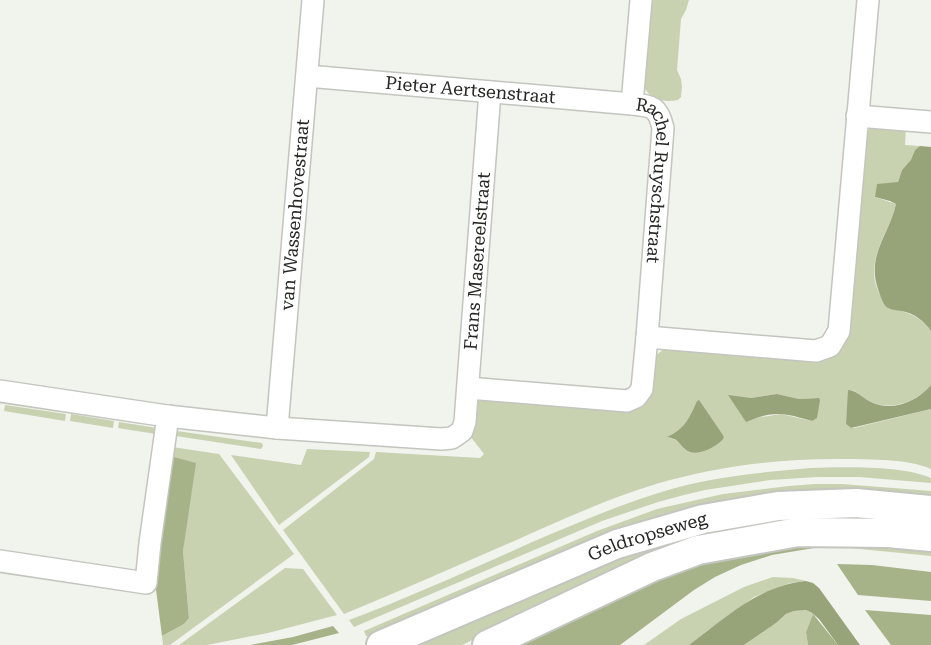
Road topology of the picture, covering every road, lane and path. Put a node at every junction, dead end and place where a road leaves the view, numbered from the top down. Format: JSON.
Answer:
{"nodes":[{"id":1,"x":313,"y":0,"type":"edge"},
{"id":2,"x":641,"y":0,"type":"edge"},
{"id":3,"x":868,"y":0,"type":"edge"},
{"id":4,"x":306,"y":76,"type":"junction"},
{"id":5,"x":490,"y":92,"type":"junction"},
{"id":6,"x":632,"y":104,"type":"junction"},
{"id":7,"x":857,"y":116,"type":"junction"},
{"id":8,"x":931,"y":122,"type":"edge"},
{"id":9,"x":647,"y":337,"type":"junction"},
{"id":10,"x":468,"y":388,"type":"junction"},
{"id":11,"x":0,"y":391,"type":"edge"},
{"id":12,"x":168,"y":416,"type":"junction"},
{"id":13,"x":277,"y":428,"type":"junction"},
{"id":14,"x":931,"y":510,"type":"edge"},
{"id":15,"x":931,"y":537,"type":"edge"},
{"id":16,"x":0,"y":561,"type":"edge"},
{"id":17,"x":381,"y":645,"type":"edge"},
{"id":18,"x":487,"y":645,"type":"edge"}],
"edges":[{"from":1,"to":4,"type":"street","name":"van Wassenhovestraat"},
{"from":2,"to":6,"type":"street","name":"Rachel Ruyschstraat"},
{"from":3,"to":7,"type":"street"},
{"from":4,"to":5,"type":"street","name":"Pieter Aertsenstraat"},
{"from":4,"to":13,"type":"street","name":"van Wassenhovestraat"},
{"from":5,"to":6,"type":"street","name":"Pieter Aertsenstraat"},
{"from":5,"to":10,"type":"street","name":"Frans Masereelstraat"},
{"from":6,"to":9,"type":"street","name":"Rachel Ruyschstraat"},
{"from":7,"to":8,"type":"street"},
{"from":7,"to":9,"type":"street"},
{"from":9,"to":10,"type":"street"},
{"from":10,"to":13,"type":"street","name":"Frans Masereelstraat"},
{"from":11,"to":12,"type":"street"},
{"from":12,"to":13,"type":"street"},
{"from":12,"to":16,"type":"street"},
{"from":14,"to":17,"type":"main road","name":"Geldropseweg"},
{"from":15,"to":18,"type":"main road","name":"Geldropseweg"}]}
